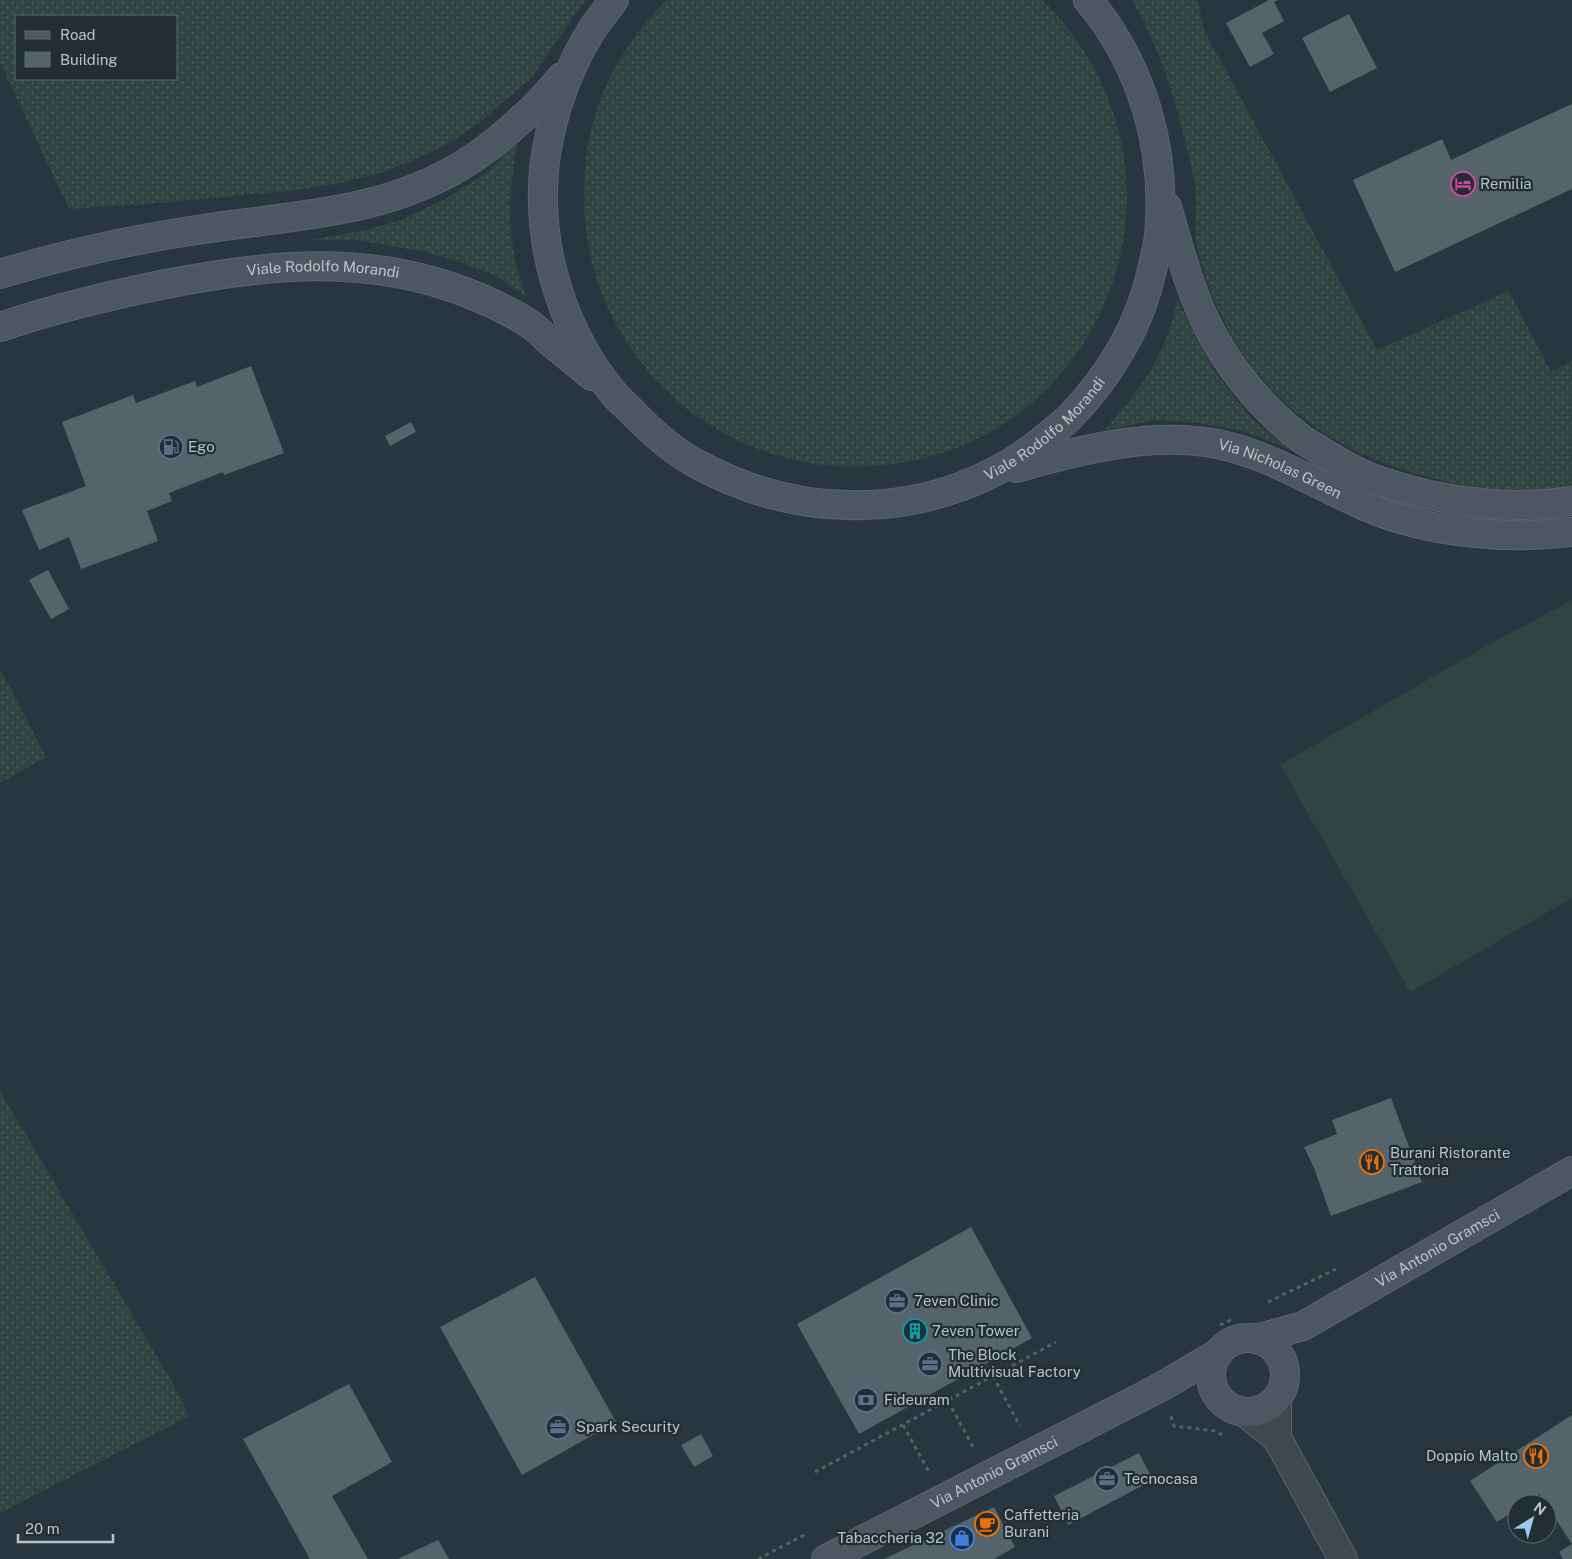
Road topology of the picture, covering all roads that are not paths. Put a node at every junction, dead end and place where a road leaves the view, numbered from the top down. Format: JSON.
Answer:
{"nodes":[{"id":1,"x":614,"y":0,"type":"edge"},
{"id":2,"x":1088,"y":0,"type":"edge"},
{"id":3,"x":572,"y":66,"type":"junction"},
{"id":4,"x":1161,"y":187,"type":"junction"},
{"id":5,"x":0,"y":274,"type":"edge"},
{"id":6,"x":0,"y":326,"type":"edge"},
{"id":7,"x":616,"y":395,"type":"junction"},
{"id":8,"x":985,"y":477,"type":"junction"},
{"id":9,"x":1572,"y":501,"type":"edge"},
{"id":10,"x":1572,"y":532,"type":"edge"},
{"id":11,"x":1572,"y":1171,"type":"edge"},
{"id":12,"x":1303,"y":1326,"type":"junction"},
{"id":13,"x":1256,"y":1339,"type":"junction"},
{"id":14,"x":1215,"y":1355,"type":"junction"},
{"id":15,"x":1281,"y":1386,"type":"junction"},
{"id":16,"x":1161,"y":1387,"type":"junction"},
{"id":17,"x":1232,"y":1407,"type":"junction"},
{"id":18,"x":1277,"y":1438,"type":"junction"},
{"id":19,"x":826,"y":1559,"type":"edge"},
{"id":20,"x":1343,"y":1559,"type":"edge"}],
"edges":[{"from":1,"to":3,"type":"street","name":"Viale Rodolfo Morandi"},
{"from":2,"to":4,"type":"street","name":"Viale Rodolfo Morandi"},
{"from":3,"to":5,"type":"street","name":"Viale Rodolfo Morandi"},
{"from":3,"to":7,"type":"street","name":"Viale Rodolfo Morandi"},
{"from":4,"to":8,"type":"street","name":"Viale Rodolfo Morandi"},
{"from":4,"to":9,"type":"street","name":"Via Nicholas Green"},
{"from":6,"to":7,"type":"street","name":"Viale Rodolfo Morandi"},
{"from":7,"to":8,"type":"street","name":"Viale Rodolfo Morandi"},
{"from":8,"to":10,"type":"street","name":"Via Nicholas Green"},
{"from":11,"to":12,"type":"street","name":"Via Antonio Gramsci"},
{"from":12,"to":13,"type":"street","name":"Via Antonio Gramsci"},
{"from":12,"to":15,"type":"street"},
{"from":13,"to":14,"type":"street"},
{"from":13,"to":15,"type":"street"},
{"from":14,"to":16,"type":"street","name":"Via Antonio Gramsci"},
{"from":14,"to":17,"type":"street"},
{"from":15,"to":17,"type":"street"},
{"from":15,"to":18,"type":"street"},
{"from":16,"to":17,"type":"street"},
{"from":16,"to":19,"type":"street","name":"Via Antonio Gramsci"},
{"from":17,"to":18,"type":"street"},
{"from":18,"to":20,"type":"street"}]}
